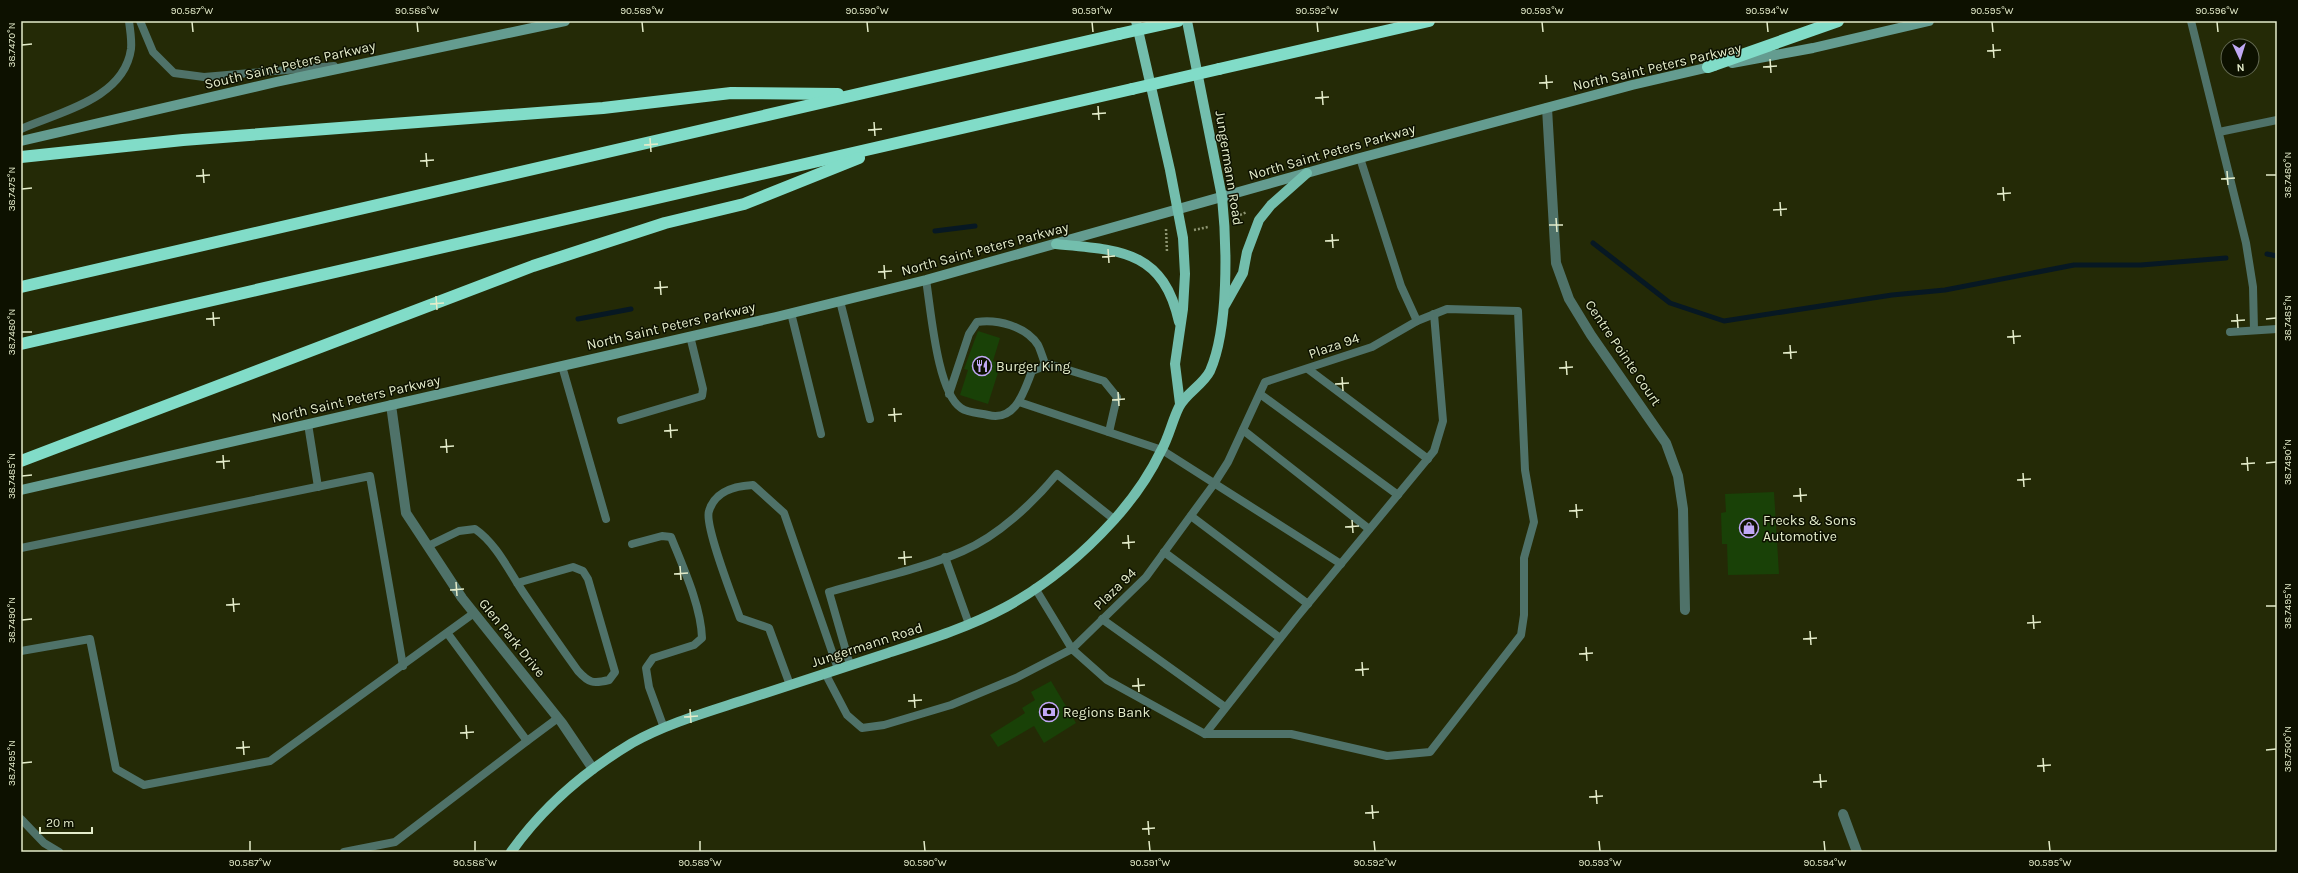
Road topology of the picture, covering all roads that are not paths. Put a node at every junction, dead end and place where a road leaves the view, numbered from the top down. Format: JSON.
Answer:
{"nodes":[{"id":1,"x":129,"y":21,"type":"edge"},
{"id":2,"x":140,"y":21,"type":"edge"},
{"id":3,"x":566,"y":21,"type":"edge"},
{"id":4,"x":1136,"y":21,"type":"edge"},
{"id":5,"x":1178,"y":21,"type":"edge"},
{"id":6,"x":1187,"y":21,"type":"edge"},
{"id":7,"x":1429,"y":21,"type":"edge"},
{"id":8,"x":1838,"y":21,"type":"edge"},
{"id":9,"x":1928,"y":21,"type":"edge"},
{"id":10,"x":2191,"y":21,"type":"edge"},
{"id":11,"x":355,"y":64,"type":"junction"},
{"id":12,"x":1708,"y":67,"type":"junction"},
{"id":13,"x":859,"y":94,"type":"junction"},
{"id":14,"x":1547,"y":108,"type":"junction"},
{"id":15,"x":2277,"y":120,"type":"edge"},
{"id":16,"x":21,"y":129,"type":"edge"},
{"id":17,"x":2219,"y":132,"type":"junction"},
{"id":18,"x":21,"y":141,"type":"edge"},
{"id":19,"x":896,"y":143,"type":"junction"},
{"id":20,"x":21,"y":157,"type":"edge"},
{"id":21,"x":1360,"y":158,"type":"junction"},
{"id":22,"x":1307,"y":173,"type":"junction"},
{"id":23,"x":1222,"y":197,"type":"junction"},
{"id":24,"x":1178,"y":210,"type":"junction"},
{"id":25,"x":1056,"y":244,"type":"junction"},
{"id":26,"x":926,"y":280,"type":"junction"},
{"id":27,"x":21,"y":287,"type":"edge"},
{"id":28,"x":840,"y":301,"type":"junction"},
{"id":29,"x":1223,"y":309,"type":"junction"},
{"id":30,"x":791,"y":313,"type":"junction"},
{"id":31,"x":1434,"y":314,"type":"junction"},
{"id":32,"x":1417,"y":321,"type":"junction"},
{"id":33,"x":2277,"y":329,"type":"edge"},
{"id":34,"x":1181,"y":330,"type":"junction"},
{"id":35,"x":2254,"y":330,"type":"junction"},
{"id":36,"x":2230,"y":332,"type":"dead end"},
{"id":37,"x":690,"y":336,"type":"junction"},
{"id":38,"x":21,"y":344,"type":"edge"},
{"id":39,"x":562,"y":366,"type":"junction"},
{"id":40,"x":1046,"y":366,"type":"junction"},
{"id":41,"x":1308,"y":369,"type":"junction"},
{"id":42,"x":949,"y":394,"type":"junction"},
{"id":43,"x":1260,"y":394,"type":"junction"},
{"id":44,"x":1019,"y":402,"type":"junction"},
{"id":45,"x":1180,"y":404,"type":"junction"},
{"id":46,"x":391,"y":405,"type":"junction"},
{"id":47,"x":870,"y":419,"type":"dead end"},
{"id":48,"x":621,"y":420,"type":"dead end"},
{"id":49,"x":308,"y":424,"type":"junction"},
{"id":50,"x":1243,"y":430,"type":"junction"},
{"id":51,"x":1109,"y":432,"type":"junction"},
{"id":52,"x":821,"y":434,"type":"dead end"},
{"id":53,"x":1162,"y":450,"type":"junction"},
{"id":54,"x":1428,"y":459,"type":"junction"},
{"id":55,"x":21,"y":461,"type":"edge"},
{"id":56,"x":1214,"y":484,"type":"junction"},
{"id":57,"x":318,"y":486,"type":"junction"},
{"id":58,"x":21,"y":490,"type":"edge"},
{"id":59,"x":1398,"y":495,"type":"junction"},
{"id":60,"x":1190,"y":516,"type":"junction"},
{"id":61,"x":606,"y":519,"type":"dead end"},
{"id":62,"x":1115,"y":520,"type":"junction"},
{"id":63,"x":1369,"y":529,"type":"junction"},
{"id":64,"x":632,"y":544,"type":"dead end"},
{"id":65,"x":428,"y":546,"type":"junction"},
{"id":66,"x":21,"y":548,"type":"edge"},
{"id":67,"x":1164,"y":552,"type":"junction"},
{"id":68,"x":945,"y":557,"type":"junction"},
{"id":69,"x":1341,"y":564,"type":"junction"},
{"id":70,"x":517,"y":583,"type":"junction"},
{"id":71,"x":1036,"y":588,"type":"junction"},
{"id":72,"x":1308,"y":604,"type":"junction"},
{"id":73,"x":1685,"y":610,"type":"dead end"},
{"id":74,"x":474,"y":614,"type":"junction"},
{"id":75,"x":1102,"y":619,"type":"junction"},
{"id":76,"x":969,"y":624,"type":"junction"},
{"id":77,"x":448,"y":634,"type":"junction"},
{"id":78,"x":1280,"y":638,"type":"junction"},
{"id":79,"x":1072,"y":649,"type":"junction"},
{"id":80,"x":21,"y":651,"type":"edge"},
{"id":81,"x":850,"y":665,"type":"junction"},
{"id":82,"x":403,"y":666,"type":"junction"},
{"id":83,"x":838,"y":669,"type":"junction"},
{"id":84,"x":825,"y":673,"type":"junction"},
{"id":85,"x":790,"y":685,"type":"junction"},
{"id":86,"x":1225,"y":708,"type":"junction"},
{"id":87,"x":558,"y":718,"type":"junction"},
{"id":88,"x":664,"y":728,"type":"junction"},
{"id":89,"x":1205,"y":734,"type":"junction"},
{"id":90,"x":526,"y":741,"type":"junction"},
{"id":91,"x":593,"y":769,"type":"junction"},
{"id":92,"x":1844,"y":814,"type":"dead end"},
{"id":93,"x":21,"y":819,"type":"edge"},
{"id":94,"x":59,"y":852,"type":"edge"},
{"id":95,"x":344,"y":852,"type":"edge"},
{"id":96,"x":511,"y":852,"type":"edge"},
{"id":97,"x":1857,"y":852,"type":"edge"}],
"edges":[{"from":1,"to":16,"type":"lane"},
{"from":2,"to":11,"type":"lane"},
{"from":3,"to":11,"type":"main road","name":"South Saint Peters Parkway"},
{"from":4,"to":24,"type":"main road","name":"Jungermann Road"},
{"from":5,"to":13,"type":"highway","bridge":true},
{"from":6,"to":23,"type":"main road","name":"Jungermann Road"},
{"from":7,"to":19,"type":"highway","bridge":true},
{"from":8,"to":12,"type":"highway"},
{"from":9,"to":12,"type":"main road","name":"North Saint Peters Parkway"},
{"from":10,"to":17,"type":"lane"},
{"from":11,"to":18,"type":"main road","name":"South Saint Peters Parkway"},
{"from":12,"to":14,"type":"main road","name":"North Saint Peters Parkway"},
{"from":13,"to":20,"type":"highway"},
{"from":13,"to":27,"type":"highway"},
{"from":14,"to":21,"type":"main road","name":"North Saint Peters Parkway"},
{"from":14,"to":73,"type":"street","name":"Centre Pointe Court"},
{"from":15,"to":17,"type":"lane"},
{"from":17,"to":35,"type":"lane"},
{"from":19,"to":38,"type":"highway"},
{"from":19,"to":55,"type":"highway"},
{"from":21,"to":22,"type":"main road","name":"North Saint Peters Parkway"},
{"from":21,"to":32,"type":"lane"},
{"from":22,"to":23,"type":"main road","name":"North Saint Peters Parkway"},
{"from":22,"to":29,"type":"main road"},
{"from":23,"to":24,"type":"main road","name":"North Saint Peters Parkway"},
{"from":23,"to":29,"type":"main road","name":"Jungermann Road"},
{"from":24,"to":25,"type":"main road","name":"North Saint Peters Parkway"},
{"from":24,"to":34,"type":"main road","name":"Jungermann Road"},
{"from":25,"to":26,"type":"main road","name":"North Saint Peters Parkway"},
{"from":25,"to":34,"type":"main road"},
{"from":26,"to":28,"type":"main road","name":"North Saint Peters Parkway"},
{"from":26,"to":42,"type":"lane"},
{"from":28,"to":30,"type":"main road","name":"North Saint Peters Parkway"},
{"from":28,"to":47,"type":"lane"},
{"from":29,"to":45,"type":"main road","name":"Jungermann Road"},
{"from":30,"to":37,"type":"main road","name":"North Saint Peters Parkway"},
{"from":30,"to":52,"type":"lane"},
{"from":31,"to":32,"type":"lane","name":"Plaza 94"},
{"from":31,"to":54,"type":"lane"},
{"from":31,"to":89,"type":"lane","name":"Plaza 94"},
{"from":32,"to":41,"type":"lane","name":"Plaza 94"},
{"from":33,"to":35,"type":"lane"},
{"from":34,"to":45,"type":"main road","name":"Jungermann Road"},
{"from":35,"to":36,"type":"lane"},
{"from":37,"to":39,"type":"main road","name":"North Saint Peters Parkway"},
{"from":37,"to":48,"type":"lane"},
{"from":39,"to":46,"type":"main road","name":"North Saint Peters Parkway"},
{"from":39,"to":61,"type":"lane"},
{"from":40,"to":42,"type":"lane"},
{"from":40,"to":44,"type":"lane"},
{"from":40,"to":51,"type":"lane"},
{"from":41,"to":43,"type":"lane","name":"Plaza 94"},
{"from":41,"to":54,"type":"lane"},
{"from":42,"to":44,"type":"lane"},
{"from":43,"to":50,"type":"lane","name":"Plaza 94"},
{"from":43,"to":59,"type":"lane"},
{"from":44,"to":51,"type":"lane"},
{"from":45,"to":53,"type":"main road","name":"Jungermann Road"},
{"from":46,"to":49,"type":"main road","name":"North Saint Peters Parkway"},
{"from":46,"to":65,"type":"street","name":"Glen Park Drive"},
{"from":49,"to":57,"type":"lane"},
{"from":49,"to":58,"type":"main road","name":"North Saint Peters Parkway"},
{"from":50,"to":56,"type":"lane","name":"Plaza 94"},
{"from":50,"to":63,"type":"lane"},
{"from":51,"to":53,"type":"lane"},
{"from":53,"to":56,"type":"lane"},
{"from":53,"to":62,"type":"main road","name":"Jungermann Road"},
{"from":54,"to":59,"type":"lane"},
{"from":56,"to":60,"type":"lane","name":"Plaza 94"},
{"from":56,"to":69,"type":"lane"},
{"from":57,"to":66,"type":"lane"},
{"from":57,"to":82,"type":"lane"},
{"from":59,"to":63,"type":"lane"},
{"from":60,"to":67,"type":"lane","name":"Plaza 94"},
{"from":60,"to":72,"type":"lane"},
{"from":62,"to":68,"type":"lane"},
{"from":62,"to":71,"type":"main road","name":"Jungermann Road"},
{"from":63,"to":69,"type":"lane"},
{"from":64,"to":88,"type":"lane"},
{"from":65,"to":70,"type":"lane"},
{"from":65,"to":74,"type":"street","name":"Glen Park Drive"},
{"from":67,"to":75,"type":"lane","name":"Plaza 94"},
{"from":67,"to":78,"type":"lane"},
{"from":68,"to":76,"type":"lane"},
{"from":68,"to":81,"type":"lane"},
{"from":69,"to":72,"type":"lane"},
{"from":70,"to":70,"type":"lane"},
{"from":71,"to":76,"type":"main road","name":"Jungermann Road"},
{"from":71,"to":79,"type":"lane"},
{"from":72,"to":78,"type":"lane"},
{"from":74,"to":77,"type":"lane"},
{"from":74,"to":87,"type":"street","name":"Glen Park Drive"},
{"from":75,"to":79,"type":"lane","name":"Plaza 94"},
{"from":75,"to":86,"type":"lane"},
{"from":76,"to":81,"type":"main road","name":"Jungermann Road"},
{"from":77,"to":82,"type":"lane"},
{"from":77,"to":90,"type":"lane"},
{"from":78,"to":86,"type":"lane"},
{"from":79,"to":84,"type":"lane","name":"Plaza 94"},
{"from":79,"to":89,"type":"lane"},
{"from":80,"to":82,"type":"lane"},
{"from":81,"to":83,"type":"main road","name":"Jungermann Road"},
{"from":83,"to":84,"type":"main road","name":"Jungermann Road"},
{"from":83,"to":85,"type":"lane"},
{"from":84,"to":85,"type":"main road","name":"Jungermann Road"},
{"from":85,"to":88,"type":"main road","name":"Jungermann Road"},
{"from":86,"to":89,"type":"lane"},
{"from":87,"to":90,"type":"lane"},
{"from":87,"to":91,"type":"street","name":"Glen Park Drive"},
{"from":88,"to":91,"type":"main road","name":"Jungermann Road"},
{"from":90,"to":95,"type":"lane"},
{"from":91,"to":96,"type":"main road","name":"Jungermann Road"},
{"from":92,"to":97,"type":"street"},
{"from":93,"to":94,"type":"lane"}]}
